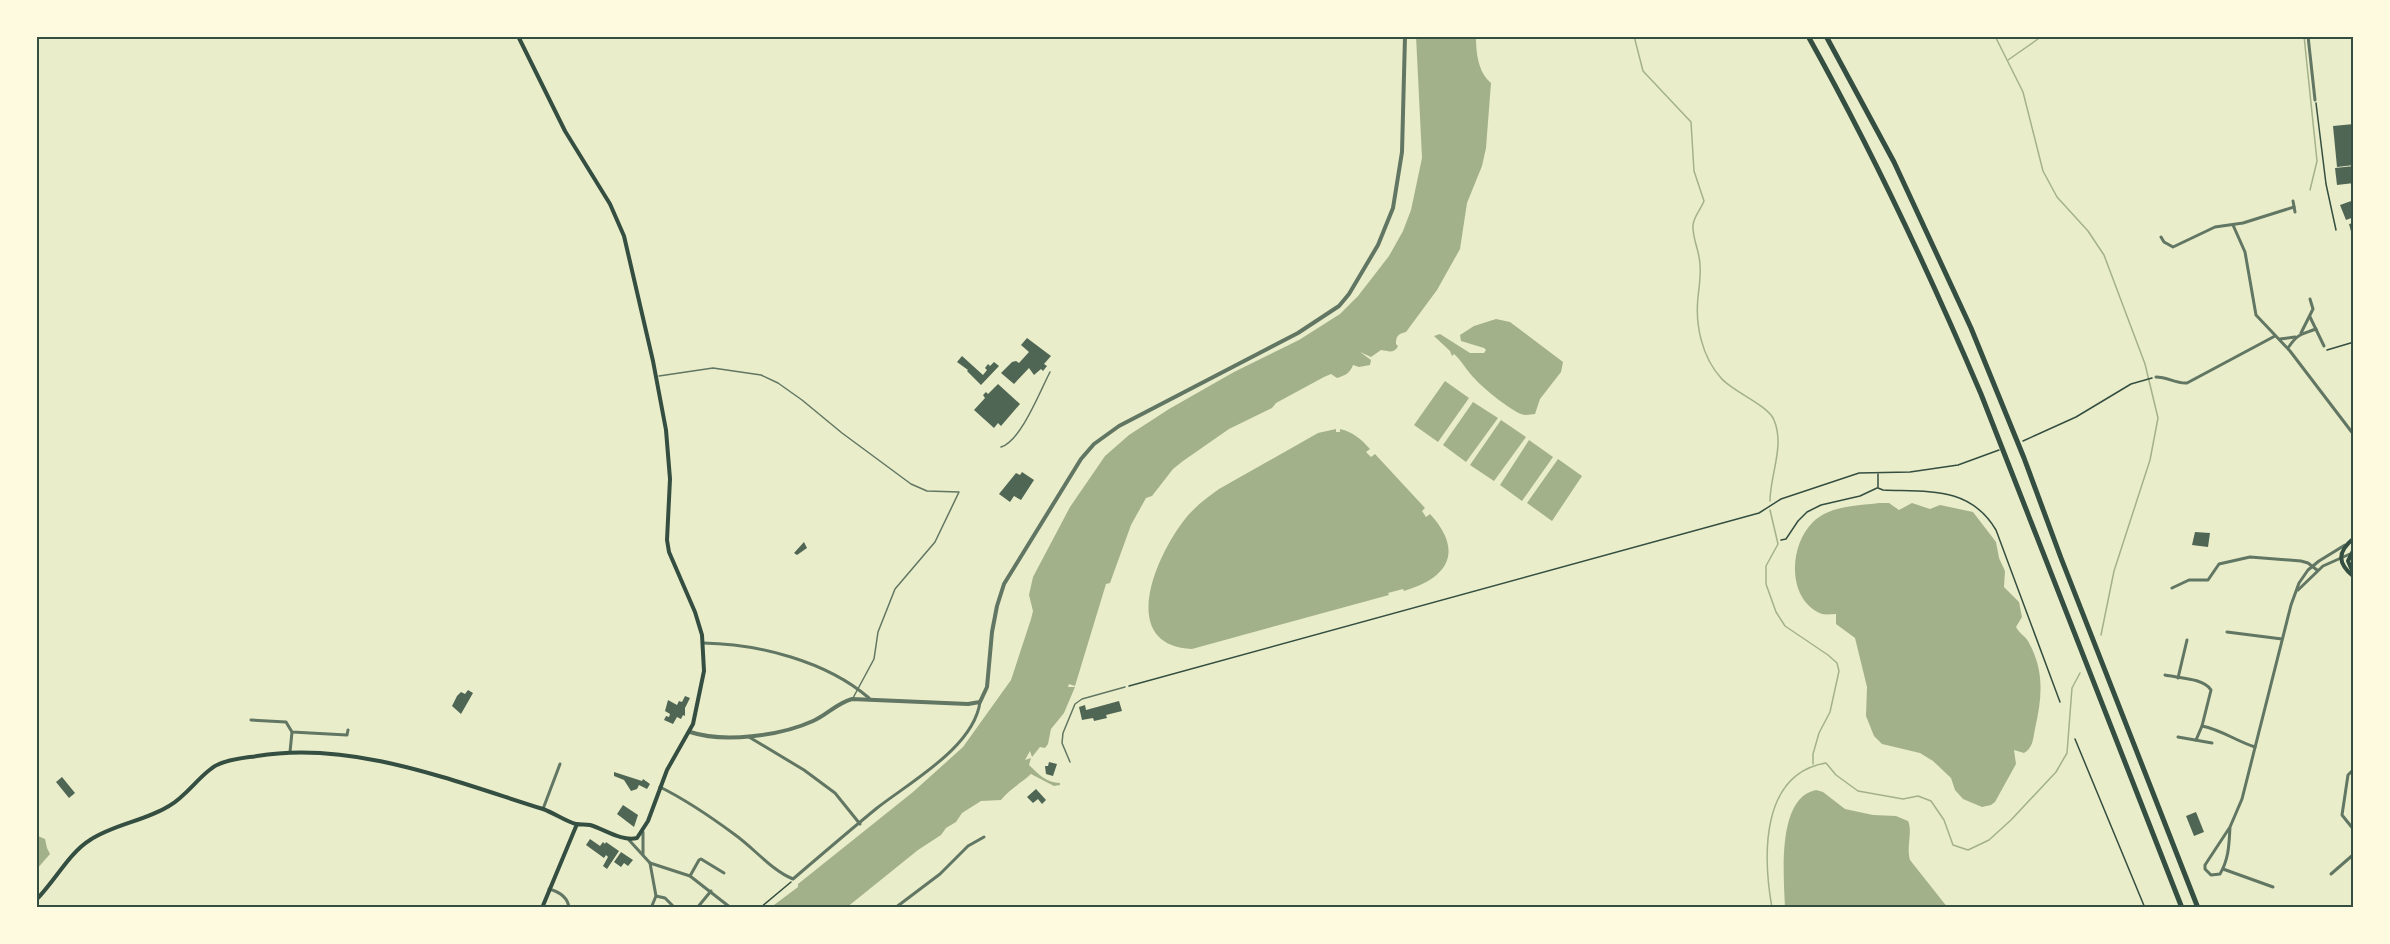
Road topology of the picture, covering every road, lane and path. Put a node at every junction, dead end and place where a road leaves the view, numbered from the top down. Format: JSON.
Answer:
{"nodes":[{"id":1,"x":518,"y":36,"type":"edge"},
{"id":2,"x":1405,"y":36,"type":"edge"},
{"id":3,"x":1808,"y":36,"type":"edge"},
{"id":4,"x":1826,"y":36,"type":"edge"},
{"id":5,"x":2308,"y":36,"type":"edge"},
{"id":6,"x":2315,"y":100,"type":"joint"},
{"id":7,"x":2293,"y":201,"type":"dead end"},
{"id":8,"x":2294,"y":207,"type":"junction"},
{"id":9,"x":2295,"y":212,"type":"dead end"},
{"id":10,"x":2234,"y":225,"type":"junction"},
{"id":11,"x":2336,"y":230,"type":"dead end"},
{"id":12,"x":2161,"y":237,"type":"dead end"},
{"id":13,"x":2310,"y":299,"type":"dead end"},
{"id":14,"x":2310,"y":317,"type":"junction"},
{"id":15,"x":2316,"y":329,"type":"junction"},
{"id":16,"x":2301,"y":333,"type":"junction"},
{"id":17,"x":2275,"y":336,"type":"junction"},
{"id":18,"x":2295,"y":337,"type":"junction"},
{"id":19,"x":2279,"y":340,"type":"junction"},
{"id":20,"x":2354,"y":342,"type":"edge"},
{"id":21,"x":2324,"y":346,"type":"joint"},
{"id":22,"x":2288,"y":348,"type":"junction"},
{"id":23,"x":1050,"y":372,"type":"dead end"},
{"id":24,"x":656,"y":376,"type":"junction"},
{"id":25,"x":2155,"y":378,"type":"joint"},
{"id":26,"x":2045,"y":432,"type":"dead end"},
{"id":27,"x":2354,"y":435,"type":"edge"},
{"id":28,"x":1001,"y":447,"type":"dead end"},
{"id":29,"x":1971,"y":461,"type":"dead end"},
{"id":30,"x":1878,"y":473,"type":"junction"},
{"id":31,"x":1878,"y":488,"type":"junction"},
{"id":32,"x":2354,"y":538,"type":"edge"},
{"id":33,"x":1782,"y":540,"type":"dead end"},
{"id":34,"x":2346,"y":544,"type":"junction"},
{"id":35,"x":2354,"y":549,"type":"edge"},
{"id":36,"x":2350,"y":554,"type":"junction"},
{"id":37,"x":2341,"y":558,"type":"junction"},
{"id":38,"x":2312,"y":565,"type":"junction"},
{"id":39,"x":2317,"y":570,"type":"junction"},
{"id":40,"x":2354,"y":576,"type":"edge"},
{"id":41,"x":2172,"y":588,"type":"dead end"},
{"id":42,"x":2296,"y":592,"type":"junction"},
{"id":43,"x":2227,"y":632,"type":"dead end"},
{"id":44,"x":2282,"y":639,"type":"junction"},
{"id":45,"x":2187,"y":640,"type":"dead end"},
{"id":46,"x":703,"y":643,"type":"junction"},
{"id":47,"x":2165,"y":675,"type":"dead end"},
{"id":48,"x":2178,"y":678,"type":"junction"},
{"id":49,"x":1125,"y":687,"type":"joint"},
{"id":50,"x":858,"y":690,"type":"junction"},
{"id":51,"x":869,"y":698,"type":"junction"},
{"id":52,"x":852,"y":699,"type":"junction"},
{"id":53,"x":980,"y":702,"type":"junction"},
{"id":54,"x":2060,"y":702,"type":"dead end"},
{"id":55,"x":251,"y":720,"type":"dead end"},
{"id":56,"x":2202,"y":726,"type":"junction"},
{"id":57,"x":348,"y":730,"type":"dead end"},
{"id":58,"x":292,"y":732,"type":"junction"},
{"id":59,"x":690,"y":732,"type":"junction"},
{"id":60,"x":747,"y":735,"type":"junction"},
{"id":61,"x":2178,"y":736,"type":"dead end"},
{"id":62,"x":2075,"y":739,"type":"dead end"},
{"id":63,"x":2196,"y":740,"type":"junction"},
{"id":64,"x":2212,"y":743,"type":"dead end"},
{"id":65,"x":2255,"y":747,"type":"junction"},
{"id":66,"x":290,"y":752,"type":"junction"},
{"id":67,"x":1070,"y":762,"type":"dead end"},
{"id":68,"x":560,"y":764,"type":"dead end"},
{"id":69,"x":2354,"y":769,"type":"edge"},
{"id":70,"x":555,"y":777,"type":"junction"},
{"id":71,"x":562,"y":780,"type":"dead end"},
{"id":72,"x":660,"y":787,"type":"junction"},
{"id":73,"x":543,"y":809,"type":"junction"},
{"id":74,"x":577,"y":824,"type":"junction"},
{"id":75,"x":860,"y":824,"type":"junction"},
{"id":76,"x":2230,"y":827,"type":"junction"},
{"id":77,"x":2354,"y":830,"type":"edge"},
{"id":78,"x":643,"y":832,"type":"junction"},
{"id":79,"x":984,"y":837,"type":"dead end"},
{"id":80,"x":629,"y":840,"type":"junction"},
{"id":81,"x":643,"y":854,"type":"junction"},
{"id":82,"x":2354,"y":854,"type":"edge"},
{"id":83,"x":650,"y":863,"type":"junction"},
{"id":84,"x":2223,"y":869,"type":"junction"},
{"id":85,"x":724,"y":873,"type":"dead end"},
{"id":86,"x":2331,"y":874,"type":"dead end"},
{"id":87,"x":690,"y":876,"type":"junction"},
{"id":88,"x":793,"y":879,"type":"junction"},
{"id":89,"x":2273,"y":886,"type":"dead end"},
{"id":90,"x":549,"y":890,"type":"junction"},
{"id":91,"x":711,"y":891,"type":"junction"},
{"id":92,"x":656,"y":896,"type":"junction"},
{"id":93,"x":36,"y":900,"type":"edge"},
{"id":94,"x":542,"y":908,"type":"edge"},
{"id":95,"x":568,"y":908,"type":"edge"},
{"id":96,"x":651,"y":908,"type":"edge"},
{"id":97,"x":675,"y":908,"type":"edge"},
{"id":98,"x":697,"y":908,"type":"edge"},
{"id":99,"x":731,"y":908,"type":"edge"},
{"id":100,"x":760,"y":908,"type":"edge"},
{"id":101,"x":895,"y":908,"type":"edge"},
{"id":102,"x":2145,"y":908,"type":"edge"},
{"id":103,"x":2182,"y":908,"type":"edge"},
{"id":104,"x":2198,"y":908,"type":"edge"}],
"edges":[{"from":1,"to":24,"type":"main road"},
{"from":2,"to":53,"type":"street"},
{"from":3,"to":103,"type":"highway"},
{"from":4,"to":104,"type":"highway"},
{"from":5,"to":6,"type":"street"},
{"from":6,"to":11,"type":"path"},
{"from":7,"to":8,"type":"street"},
{"from":8,"to":9,"type":"street"},
{"from":8,"to":10,"type":"street"},
{"from":10,"to":12,"type":"street"},
{"from":10,"to":17,"type":"street"},
{"from":13,"to":14,"type":"street"},
{"from":14,"to":15,"type":"street"},
{"from":14,"to":16,"type":"street"},
{"from":15,"to":16,"type":"street"},
{"from":15,"to":21,"type":"street"},
{"from":16,"to":18,"type":"street"},
{"from":17,"to":19,"type":"street"},
{"from":17,"to":25,"type":"street"},
{"from":18,"to":19,"type":"street"},
{"from":18,"to":22,"type":"street"},
{"from":19,"to":22,"type":"street"},
{"from":20,"to":21,"type":"path"},
{"from":22,"to":27,"type":"street"},
{"from":23,"to":28,"type":"lane"},
{"from":24,"to":46,"type":"main road"},
{"from":24,"to":50,"type":"lane"},
{"from":25,"to":26,"type":"path"},
{"from":29,"to":30,"type":"path"},
{"from":30,"to":31,"type":"path"},
{"from":30,"to":49,"type":"path"},
{"from":31,"to":33,"type":"path"},
{"from":31,"to":54,"type":"path"},
{"from":32,"to":34,"type":"main road"},
{"from":34,"to":37,"type":"main road"},
{"from":34,"to":38,"type":"street"},
{"from":35,"to":36,"type":"main road"},
{"from":36,"to":37,"type":"street"},
{"from":36,"to":40,"type":"main road"},
{"from":37,"to":39,"type":"street"},
{"from":37,"to":40,"type":"main road"},
{"from":38,"to":39,"type":"street"},
{"from":38,"to":41,"type":"street"},
{"from":38,"to":42,"type":"street"},
{"from":39,"to":42,"type":"street"},
{"from":42,"to":44,"type":"street"},
{"from":43,"to":44,"type":"street"},
{"from":44,"to":65,"type":"street"},
{"from":45,"to":48,"type":"street"},
{"from":46,"to":50,"type":"street"},
{"from":46,"to":59,"type":"main road"},
{"from":47,"to":48,"type":"street"},
{"from":48,"to":56,"type":"street"},
{"from":49,"to":67,"type":"lane"},
{"from":50,"to":51,"type":"street"},
{"from":50,"to":52,"type":"lane"},
{"from":51,"to":52,"type":"street"},
{"from":51,"to":53,"type":"street"},
{"from":52,"to":60,"type":"street"},
{"from":53,"to":75,"type":"street"},
{"from":55,"to":58,"type":"street"},
{"from":56,"to":63,"type":"street"},
{"from":56,"to":65,"type":"street"},
{"from":57,"to":58,"type":"street"},
{"from":58,"to":66,"type":"street"},
{"from":59,"to":60,"type":"street"},
{"from":59,"to":72,"type":"main road"},
{"from":60,"to":75,"type":"street"},
{"from":61,"to":63,"type":"street"},
{"from":62,"to":102,"type":"path"},
{"from":63,"to":64,"type":"street"},
{"from":65,"to":76,"type":"street"},
{"from":66,"to":73,"type":"main road"},
{"from":66,"to":93,"type":"main road"},
{"from":68,"to":70,"type":"street"},
{"from":69,"to":77,"type":"street"},
{"from":70,"to":71,"type":"street"},
{"from":70,"to":73,"type":"street"},
{"from":72,"to":78,"type":"main road"},
{"from":72,"to":88,"type":"street"},
{"from":73,"to":74,"type":"main road"},
{"from":74,"to":80,"type":"main road"},
{"from":74,"to":90,"type":"main road"},
{"from":75,"to":88,"type":"street"},
{"from":76,"to":84,"type":"street"},
{"from":76,"to":84,"type":"street"},
{"from":78,"to":80,"type":"main road"},
{"from":78,"to":81,"type":"street"},
{"from":79,"to":101,"type":"street"},
{"from":80,"to":81,"type":"street"},
{"from":81,"to":83,"type":"street"},
{"from":82,"to":86,"type":"street"},
{"from":83,"to":87,"type":"street"},
{"from":83,"to":92,"type":"street"},
{"from":84,"to":89,"type":"street"},
{"from":85,"to":87,"type":"street"},
{"from":87,"to":91,"type":"street"},
{"from":88,"to":100,"type":"path"},
{"from":90,"to":94,"type":"main road"},
{"from":90,"to":95,"type":"street"},
{"from":91,"to":98,"type":"street"},
{"from":91,"to":99,"type":"street"},
{"from":92,"to":96,"type":"street"},
{"from":92,"to":97,"type":"street"}]}
